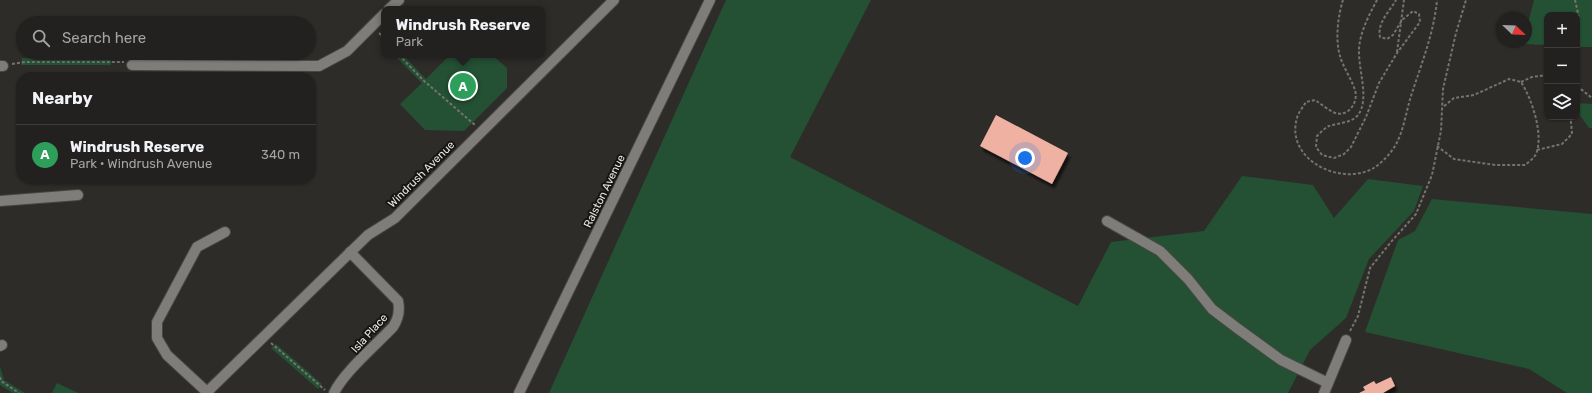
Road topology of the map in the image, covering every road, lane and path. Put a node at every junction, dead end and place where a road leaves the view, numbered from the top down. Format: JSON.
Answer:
{"nodes":[{"id":1,"x":614,"y":0,"type":"edge"},
{"id":2,"x":710,"y":0,"type":"edge"},
{"id":3,"x":1343,"y":0,"type":"edge"},
{"id":4,"x":1378,"y":0,"type":"edge"},
{"id":5,"x":1396,"y":0,"type":"edge"},
{"id":6,"x":1404,"y":0,"type":"edge"},
{"id":7,"x":1437,"y":0,"type":"edge"},
{"id":8,"x":1466,"y":0,"type":"edge"},
{"id":9,"x":1575,"y":0,"type":"edge"},
{"id":10,"x":1577,"y":12,"type":"edge"},
{"id":11,"x":381,"y":17,"type":"edge"},
{"id":12,"x":1402,"y":20,"type":"junction"},
{"id":13,"x":1397,"y":53,"type":"junction"},
{"id":14,"x":402,"y":58,"type":"edge"},
{"id":15,"x":132,"y":65,"type":"joint"},
{"id":16,"x":2,"y":66,"type":"edge"},
{"id":17,"x":1544,"y":75,"type":"edge"},
{"id":18,"x":1521,"y":82,"type":"junction"},
{"id":19,"x":1580,"y":88,"type":"edge"},
{"id":20,"x":1592,"y":98,"type":"edge"},
{"id":21,"x":1443,"y":107,"type":"junction"},
{"id":22,"x":1570,"y":120,"type":"edge"},
{"id":23,"x":481,"y":131,"type":"junction"},
{"id":24,"x":1437,"y":146,"type":"junction"},
{"id":25,"x":1537,"y":150,"type":"junction"},
{"id":26,"x":78,"y":195,"type":"dead end"},
{"id":27,"x":0,"y":202,"type":"edge"},
{"id":28,"x":1107,"y":221,"type":"dead end"},
{"id":29,"x":225,"y":232,"type":"dead end"},
{"id":30,"x":350,"y":252,"type":"junction"},
{"id":31,"x":264,"y":337,"type":"junction"},
{"id":32,"x":1346,"y":340,"type":"joint"},
{"id":33,"x":0,"y":377,"type":"edge"},
{"id":34,"x":1328,"y":383,"type":"junction"},
{"id":35,"x":207,"y":392,"type":"edge"},
{"id":36,"x":19,"y":393,"type":"edge"},
{"id":37,"x":329,"y":393,"type":"edge"},
{"id":38,"x":334,"y":393,"type":"edge"},
{"id":39,"x":519,"y":393,"type":"edge"},
{"id":40,"x":1324,"y":393,"type":"edge"}],
"edges":[{"from":1,"to":23,"type":"street","name":"Windrush Avenue"},
{"from":2,"to":39,"type":"street","name":"Ralston Avenue"},
{"from":3,"to":7,"type":"path"},
{"from":4,"to":13,"type":"path"},
{"from":5,"to":12,"type":"path"},
{"from":6,"to":12,"type":"path"},
{"from":8,"to":21,"type":"path"},
{"from":9,"to":10,"type":"path"},
{"from":11,"to":15,"type":"street"},
{"from":12,"to":13,"type":"path"},
{"from":12,"to":13,"type":"path"},
{"from":14,"to":23,"type":"path"},
{"from":15,"to":16,"type":"path"},
{"from":17,"to":18,"type":"path"},
{"from":18,"to":21,"type":"path"},
{"from":18,"to":25,"type":"path"},
{"from":19,"to":20,"type":"path"},
{"from":21,"to":24,"type":"path"},
{"from":22,"to":25,"type":"path"},
{"from":23,"to":30,"type":"street","name":"Windrush Avenue"},
{"from":24,"to":25,"type":"path"},
{"from":24,"to":32,"type":"path"},
{"from":26,"to":27,"type":"street"},
{"from":28,"to":34,"type":"street"},
{"from":29,"to":35,"type":"street"},
{"from":30,"to":31,"type":"street","name":"Windrush Avenue"},
{"from":30,"to":38,"type":"street","name":"Isla Place"},
{"from":31,"to":35,"type":"street","name":"Windrush Avenue"},
{"from":31,"to":37,"type":"path"},
{"from":32,"to":34,"type":"street"},
{"from":33,"to":36,"type":"path"},
{"from":34,"to":40,"type":"street"}]}
